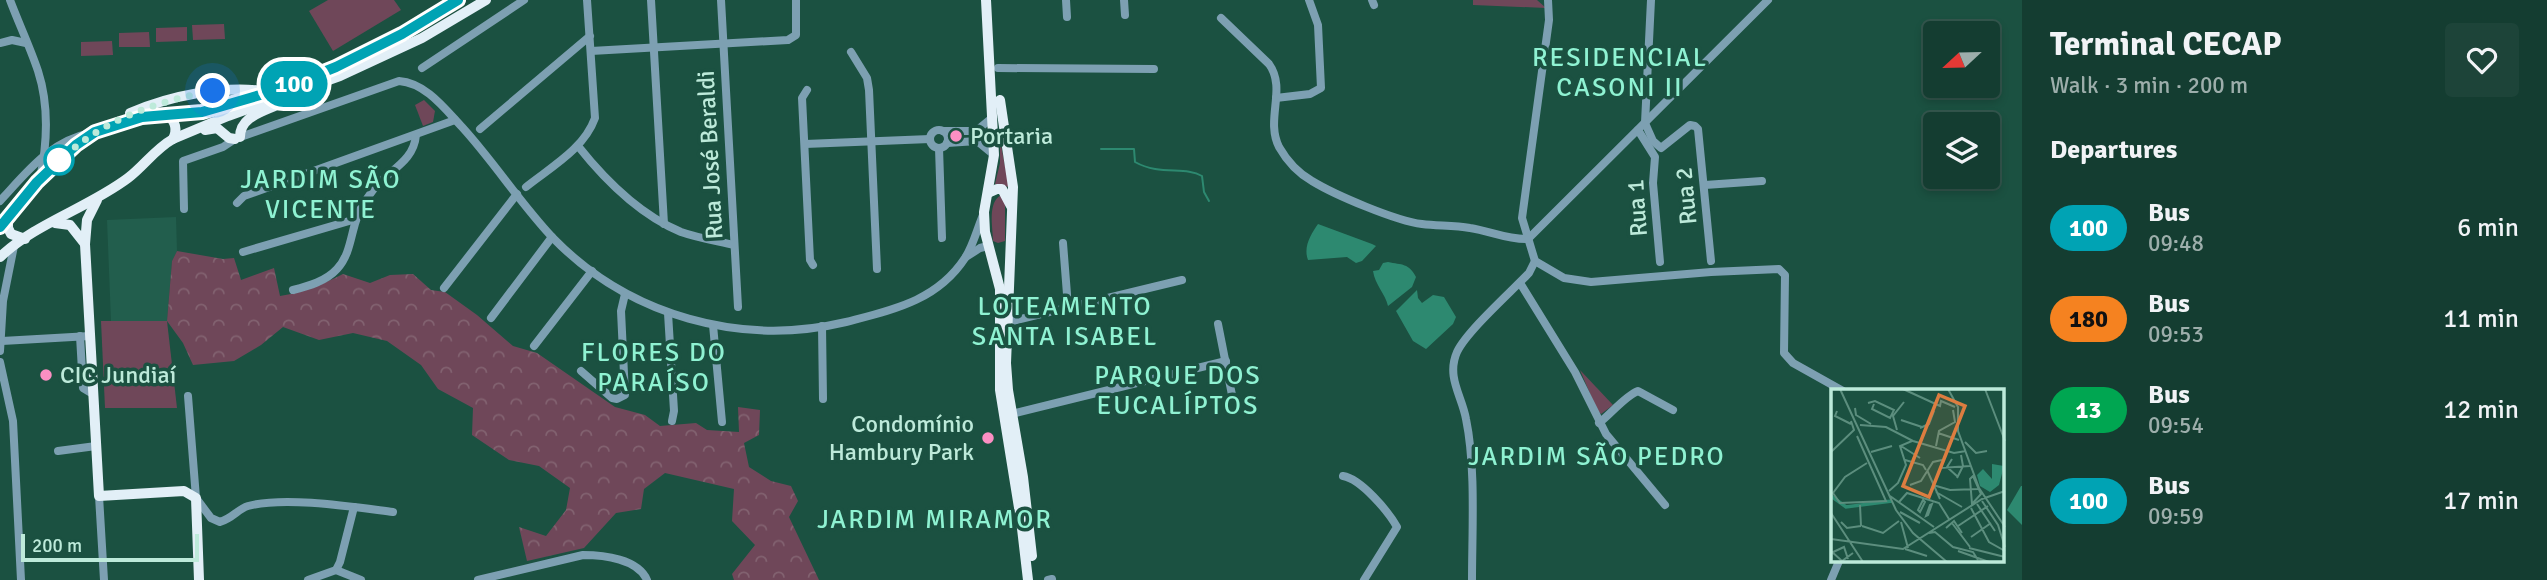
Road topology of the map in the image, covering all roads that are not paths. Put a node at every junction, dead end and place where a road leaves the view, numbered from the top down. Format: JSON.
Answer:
{"nodes":[{"id":1,"x":10,"y":0,"type":"edge"},
{"id":2,"x":477,"y":0,"type":"edge"},
{"id":3,"x":485,"y":0,"type":"edge"},
{"id":4,"x":524,"y":0,"type":"edge"},
{"id":5,"x":587,"y":0,"type":"edge"},
{"id":6,"x":651,"y":0,"type":"edge"},
{"id":7,"x":721,"y":0,"type":"edge"},
{"id":8,"x":796,"y":0,"type":"edge"},
{"id":9,"x":986,"y":0,"type":"edge"},
{"id":10,"x":993,"y":0,"type":"edge"},
{"id":11,"x":1066,"y":0,"type":"edge"},
{"id":12,"x":1124,"y":0,"type":"edge"},
{"id":13,"x":1309,"y":0,"type":"edge"},
{"id":14,"x":1548,"y":0,"type":"edge"},
{"id":15,"x":1651,"y":0,"type":"edge"},
{"id":16,"x":1767,"y":0,"type":"edge"},
{"id":17,"x":454,"y":2,"type":"edge"},
{"id":18,"x":470,"y":10,"type":"junction"},
{"id":19,"x":1125,"y":15,"type":"dead end"},
{"id":20,"x":1067,"y":17,"type":"dead end"},
{"id":21,"x":1221,"y":18,"type":"dead end"},
{"id":22,"x":590,"y":36,"type":"junction"},
{"id":23,"x":0,"y":43,"type":"edge"},
{"id":24,"x":26,"y":43,"type":"junction"},
{"id":25,"x":724,"y":44,"type":"junction"},
{"id":26,"x":652,"y":47,"type":"junction"},
{"id":27,"x":591,"y":51,"type":"junction"},
{"id":28,"x":851,"y":52,"type":"dead end"},
{"id":29,"x":422,"y":68,"type":"dead end"},
{"id":30,"x":998,"y":68,"type":"junction"},
{"id":31,"x":1154,"y":69,"type":"dead end"},
{"id":32,"x":807,"y":90,"type":"dead end"},
{"id":33,"x":271,"y":92,"type":"junction"},
{"id":34,"x":287,"y":95,"type":"junction"},
{"id":35,"x":1276,"y":98,"type":"junction"},
{"id":36,"x":168,"y":114,"type":"junction"},
{"id":37,"x":993,"y":117,"type":"junction"},
{"id":38,"x":455,"y":120,"type":"junction"},
{"id":39,"x":45,"y":122,"type":"junction"},
{"id":40,"x":1645,"y":123,"type":"junction"},
{"id":41,"x":107,"y":127,"type":"junction"},
{"id":42,"x":480,"y":129,"type":"dead end"},
{"id":43,"x":1638,"y":130,"type":"junction"},
{"id":44,"x":943,"y":131,"type":"junction"},
{"id":45,"x":192,"y":132,"type":"junction"},
{"id":46,"x":94,"y":133,"type":"junction"},
{"id":47,"x":416,"y":135,"type":"junction"},
{"id":48,"x":976,"y":136,"type":"junction"},
{"id":49,"x":238,"y":138,"type":"junction"},
{"id":50,"x":173,"y":139,"type":"junction"},
{"id":51,"x":930,"y":139,"type":"junction"},
{"id":52,"x":871,"y":141,"type":"junction"},
{"id":53,"x":65,"y":142,"type":"junction"},
{"id":54,"x":805,"y":144,"type":"junction"},
{"id":55,"x":943,"y":145,"type":"junction"},
{"id":56,"x":578,"y":146,"type":"junction"},
{"id":57,"x":1657,"y":151,"type":"junction"},
{"id":58,"x":45,"y":154,"type":"junction"},
{"id":59,"x":993,"y":155,"type":"junction"},
{"id":60,"x":40,"y":179,"type":"junction"},
{"id":61,"x":1762,"y":181,"type":"dead end"},
{"id":62,"x":1705,"y":185,"type":"junction"},
{"id":63,"x":526,"y":187,"type":"dead end"},
{"id":64,"x":988,"y":193,"type":"junction"},
{"id":65,"x":517,"y":194,"type":"junction"},
{"id":66,"x":98,"y":197,"type":"junction"},
{"id":67,"x":0,"y":201,"type":"edge"},
{"id":68,"x":237,"y":203,"type":"dead end"},
{"id":69,"x":184,"y":209,"type":"dead end"},
{"id":70,"x":1012,"y":209,"type":"junction"},
{"id":71,"x":984,"y":212,"type":"junction"},
{"id":72,"x":8,"y":218,"type":"junction"},
{"id":73,"x":356,"y":219,"type":"junction"},
{"id":74,"x":52,"y":223,"type":"junction"},
{"id":75,"x":664,"y":224,"type":"junction"},
{"id":76,"x":0,"y":227,"type":"edge"},
{"id":77,"x":552,"y":237,"type":"junction"},
{"id":78,"x":942,"y":238,"type":"dead end"},
{"id":79,"x":25,"y":239,"type":"junction"},
{"id":80,"x":1012,"y":239,"type":"junction"},
{"id":81,"x":1528,"y":240,"type":"junction"},
{"id":82,"x":1063,"y":243,"type":"dead end"},
{"id":83,"x":85,"y":244,"type":"junction"},
{"id":84,"x":734,"y":245,"type":"junction"},
{"id":85,"x":14,"y":246,"type":"junction"},
{"id":86,"x":988,"y":246,"type":"junction"},
{"id":87,"x":243,"y":252,"type":"dead end"},
{"id":88,"x":0,"y":257,"type":"edge"},
{"id":89,"x":966,"y":257,"type":"junction"},
{"id":90,"x":1535,"y":261,"type":"junction"},
{"id":91,"x":1711,"y":261,"type":"dead end"},
{"id":92,"x":1660,"y":262,"type":"dead end"},
{"id":93,"x":813,"y":265,"type":"dead end"},
{"id":94,"x":877,"y":269,"type":"dead end"},
{"id":95,"x":592,"y":271,"type":"junction"},
{"id":96,"x":1182,"y":280,"type":"dead end"},
{"id":97,"x":1520,"y":283,"type":"junction"},
{"id":98,"x":444,"y":288,"type":"dead end"},
{"id":99,"x":293,"y":290,"type":"dead end"},
{"id":100,"x":625,"y":294,"type":"junction"},
{"id":101,"x":737,"y":307,"type":"dead end"},
{"id":102,"x":1068,"y":307,"type":"junction"},
{"id":103,"x":668,"y":313,"type":"junction"},
{"id":104,"x":491,"y":317,"type":"dead end"},
{"id":105,"x":1008,"y":322,"type":"junction"},
{"id":106,"x":1218,"y":324,"type":"dead end"},
{"id":107,"x":713,"y":325,"type":"junction"},
{"id":108,"x":822,"y":326,"type":"junction"},
{"id":109,"x":85,"y":336,"type":"junction"},
{"id":110,"x":2,"y":341,"type":"junction"},
{"id":111,"x":534,"y":346,"type":"dead end"},
{"id":112,"x":0,"y":351,"type":"edge"},
{"id":113,"x":1226,"y":361,"type":"junction"},
{"id":114,"x":0,"y":362,"type":"edge"},
{"id":115,"x":581,"y":371,"type":"dead end"},
{"id":116,"x":1839,"y":389,"type":"edge"},
{"id":117,"x":1232,"y":395,"type":"dead end"},
{"id":118,"x":188,"y":396,"type":"dead end"},
{"id":119,"x":823,"y":399,"type":"dead end"},
{"id":120,"x":1673,"y":410,"type":"dead end"},
{"id":121,"x":1011,"y":414,"type":"junction"},
{"id":122,"x":672,"y":421,"type":"dead end"},
{"id":123,"x":722,"y":422,"type":"dead end"},
{"id":124,"x":1599,"y":423,"type":"junction"},
{"id":125,"x":96,"y":446,"type":"junction"},
{"id":126,"x":58,"y":451,"type":"dead end"},
{"id":127,"x":1343,"y":476,"type":"dead end"},
{"id":128,"x":99,"y":496,"type":"junction"},
{"id":129,"x":197,"y":498,"type":"junction"},
{"id":130,"x":1665,"y":505,"type":"dead end"},
{"id":131,"x":354,"y":507,"type":"junction"},
{"id":132,"x":393,"y":512,"type":"dead end"},
{"id":133,"x":1839,"y":562,"type":"edge"},
{"id":134,"x":335,"y":570,"type":"junction"},
{"id":135,"x":20,"y":580,"type":"edge"},
{"id":136,"x":104,"y":580,"type":"edge"},
{"id":137,"x":199,"y":580,"type":"edge"},
{"id":138,"x":308,"y":580,"type":"edge"},
{"id":139,"x":361,"y":580,"type":"edge"},
{"id":140,"x":478,"y":580,"type":"edge"},
{"id":141,"x":647,"y":580,"type":"edge"},
{"id":142,"x":1028,"y":580,"type":"edge"},
{"id":143,"x":1034,"y":580,"type":"edge"},
{"id":144,"x":1364,"y":580,"type":"edge"},
{"id":145,"x":1472,"y":580,"type":"edge"},
{"id":146,"x":1831,"y":580,"type":"edge"}],
"edges":[{"from":1,"to":24,"type":"street"},
{"from":2,"to":18,"type":"main road"},
{"from":3,"to":18,"type":"main road"},
{"from":4,"to":29,"type":"street"},
{"from":5,"to":22,"type":"street"},
{"from":6,"to":26,"type":"street"},
{"from":7,"to":25,"type":"street","name":"Rua José Beraldi"},
{"from":8,"to":25,"type":"street"},
{"from":9,"to":37,"type":"main road"},
{"from":10,"to":30,"type":"main road"},
{"from":11,"to":20,"type":"street"},
{"from":12,"to":19,"type":"street"},
{"from":13,"to":35,"type":"street"},
{"from":14,"to":81,"type":"street"},
{"from":15,"to":40,"type":"street"},
{"from":16,"to":40,"type":"street"},
{"from":17,"to":33,"type":"main road"},
{"from":18,"to":34,"type":"main road"},
{"from":21,"to":35,"type":"street"},
{"from":22,"to":27,"type":"street"},
{"from":22,"to":42,"type":"street"},
{"from":23,"to":24,"type":"street"},
{"from":24,"to":39,"type":"street"},
{"from":25,"to":26,"type":"street"},
{"from":25,"to":84,"type":"street","name":"Rua José Beraldi"},
{"from":26,"to":27,"type":"street"},
{"from":26,"to":75,"type":"street"},
{"from":27,"to":56,"type":"street"},
{"from":28,"to":52,"type":"street"},
{"from":30,"to":31,"type":"street"},
{"from":30,"to":70,"type":"main road"},
{"from":32,"to":54,"type":"street"},
{"from":33,"to":36,"type":"main road"},
{"from":33,"to":41,"type":"main road"},
{"from":34,"to":45,"type":"main road"},
{"from":34,"to":49,"type":"main road"},
{"from":35,"to":81,"type":"street"},
{"from":36,"to":41,"type":"main road"},
{"from":36,"to":50,"type":"main road"},
{"from":37,"to":48,"type":"street"},
{"from":37,"to":59,"type":"main road"},
{"from":38,"to":47,"type":"street"},
{"from":38,"to":49,"type":"street"},
{"from":38,"to":65,"type":"street"},
{"from":39,"to":53,"type":"street"},
{"from":39,"to":58,"type":"street"},
{"from":40,"to":43,"type":"street"},
{"from":40,"to":57,"type":"street"},
{"from":41,"to":46,"type":"main road"},
{"from":43,"to":57,"type":"street"},
{"from":43,"to":81,"type":"street"},
{"from":44,"to":48,"type":"street"},
{"from":44,"to":51,"type":"street"},
{"from":44,"to":55,"type":"street"},
{"from":45,"to":49,"type":"main road"},
{"from":45,"to":50,"type":"main road"},
{"from":46,"to":53,"type":"street"},
{"from":46,"to":60,"type":"main road"},
{"from":47,"to":68,"type":"street"},
{"from":47,"to":73,"type":"street"},
{"from":48,"to":55,"type":"street"},
{"from":48,"to":59,"type":"street"},
{"from":49,"to":69,"type":"street"},
{"from":50,"to":66,"type":"main road"},
{"from":51,"to":52,"type":"street"},
{"from":51,"to":55,"type":"street"},
{"from":52,"to":54,"type":"street"},
{"from":52,"to":94,"type":"street"},
{"from":53,"to":58,"type":"street"},
{"from":54,"to":93,"type":"street"},
{"from":55,"to":78,"type":"street"},
{"from":56,"to":63,"type":"street"},
{"from":56,"to":75,"type":"street"},
{"from":57,"to":62,"type":"street","name":"Rua 2"},
{"from":57,"to":92,"type":"street","name":"Rua 1"},
{"from":58,"to":60,"type":"street"},
{"from":58,"to":67,"type":"street"},
{"from":59,"to":64,"type":"main road"},
{"from":60,"to":72,"type":"main road"},
{"from":61,"to":62,"type":"street"},
{"from":62,"to":91,"type":"street","name":"Rua 2"},
{"from":64,"to":70,"type":"main road"},
{"from":64,"to":71,"type":"main road"},
{"from":65,"to":77,"type":"street"},
{"from":65,"to":98,"type":"street"},
{"from":66,"to":74,"type":"main road"},
{"from":66,"to":83,"type":"main road"},
{"from":70,"to":80,"type":"main road"},
{"from":71,"to":86,"type":"main road"},
{"from":71,"to":89,"type":"street"},
{"from":72,"to":76,"type":"main road"},
{"from":72,"to":79,"type":"main road"},
{"from":73,"to":87,"type":"street"},
{"from":73,"to":99,"type":"street"},
{"from":74,"to":79,"type":"main road"},
{"from":74,"to":83,"type":"main road"},
{"from":75,"to":84,"type":"street"},
{"from":77,"to":95,"type":"street"},
{"from":77,"to":104,"type":"street"},
{"from":79,"to":85,"type":"main road"},
{"from":80,"to":86,"type":"main road"},
{"from":80,"to":105,"type":"main road"},
{"from":81,"to":90,"type":"street"},
{"from":82,"to":102,"type":"street"},
{"from":83,"to":109,"type":"main road"},
{"from":84,"to":101,"type":"street","name":"Rua José Beraldi"},
{"from":85,"to":88,"type":"main road"},
{"from":85,"to":110,"type":"street"},
{"from":86,"to":89,"type":"street"},
{"from":86,"to":142,"type":"main road"},
{"from":89,"to":108,"type":"street"},
{"from":90,"to":97,"type":"street"},
{"from":90,"to":116,"type":"street"},
{"from":95,"to":100,"type":"street"},
{"from":95,"to":111,"type":"street"},
{"from":96,"to":102,"type":"street"},
{"from":97,"to":124,"type":"street"},
{"from":97,"to":145,"type":"street"},
{"from":100,"to":103,"type":"street"},
{"from":100,"to":115,"type":"street"},
{"from":102,"to":105,"type":"street"},
{"from":103,"to":107,"type":"street"},
{"from":103,"to":122,"type":"street"},
{"from":105,"to":121,"type":"main road"},
{"from":106,"to":113,"type":"street"},
{"from":107,"to":108,"type":"street"},
{"from":107,"to":123,"type":"street"},
{"from":108,"to":119,"type":"street"},
{"from":109,"to":110,"type":"street"},
{"from":109,"to":125,"type":"main road"},
{"from":110,"to":112,"type":"street"},
{"from":113,"to":117,"type":"street"},
{"from":113,"to":121,"type":"street"},
{"from":114,"to":135,"type":"street"},
{"from":118,"to":129,"type":"street"},
{"from":120,"to":124,"type":"street"},
{"from":121,"to":143,"type":"main road"},
{"from":124,"to":130,"type":"street"},
{"from":125,"to":126,"type":"street"},
{"from":125,"to":128,"type":"main road"},
{"from":127,"to":144,"type":"street"},
{"from":128,"to":129,"type":"main road"},
{"from":128,"to":136,"type":"street"},
{"from":129,"to":131,"type":"street"},
{"from":129,"to":137,"type":"main road"},
{"from":131,"to":132,"type":"street"},
{"from":131,"to":134,"type":"street"},
{"from":133,"to":146,"type":"street"},
{"from":134,"to":138,"type":"street"},
{"from":134,"to":139,"type":"street"},
{"from":140,"to":141,"type":"street"}]}
